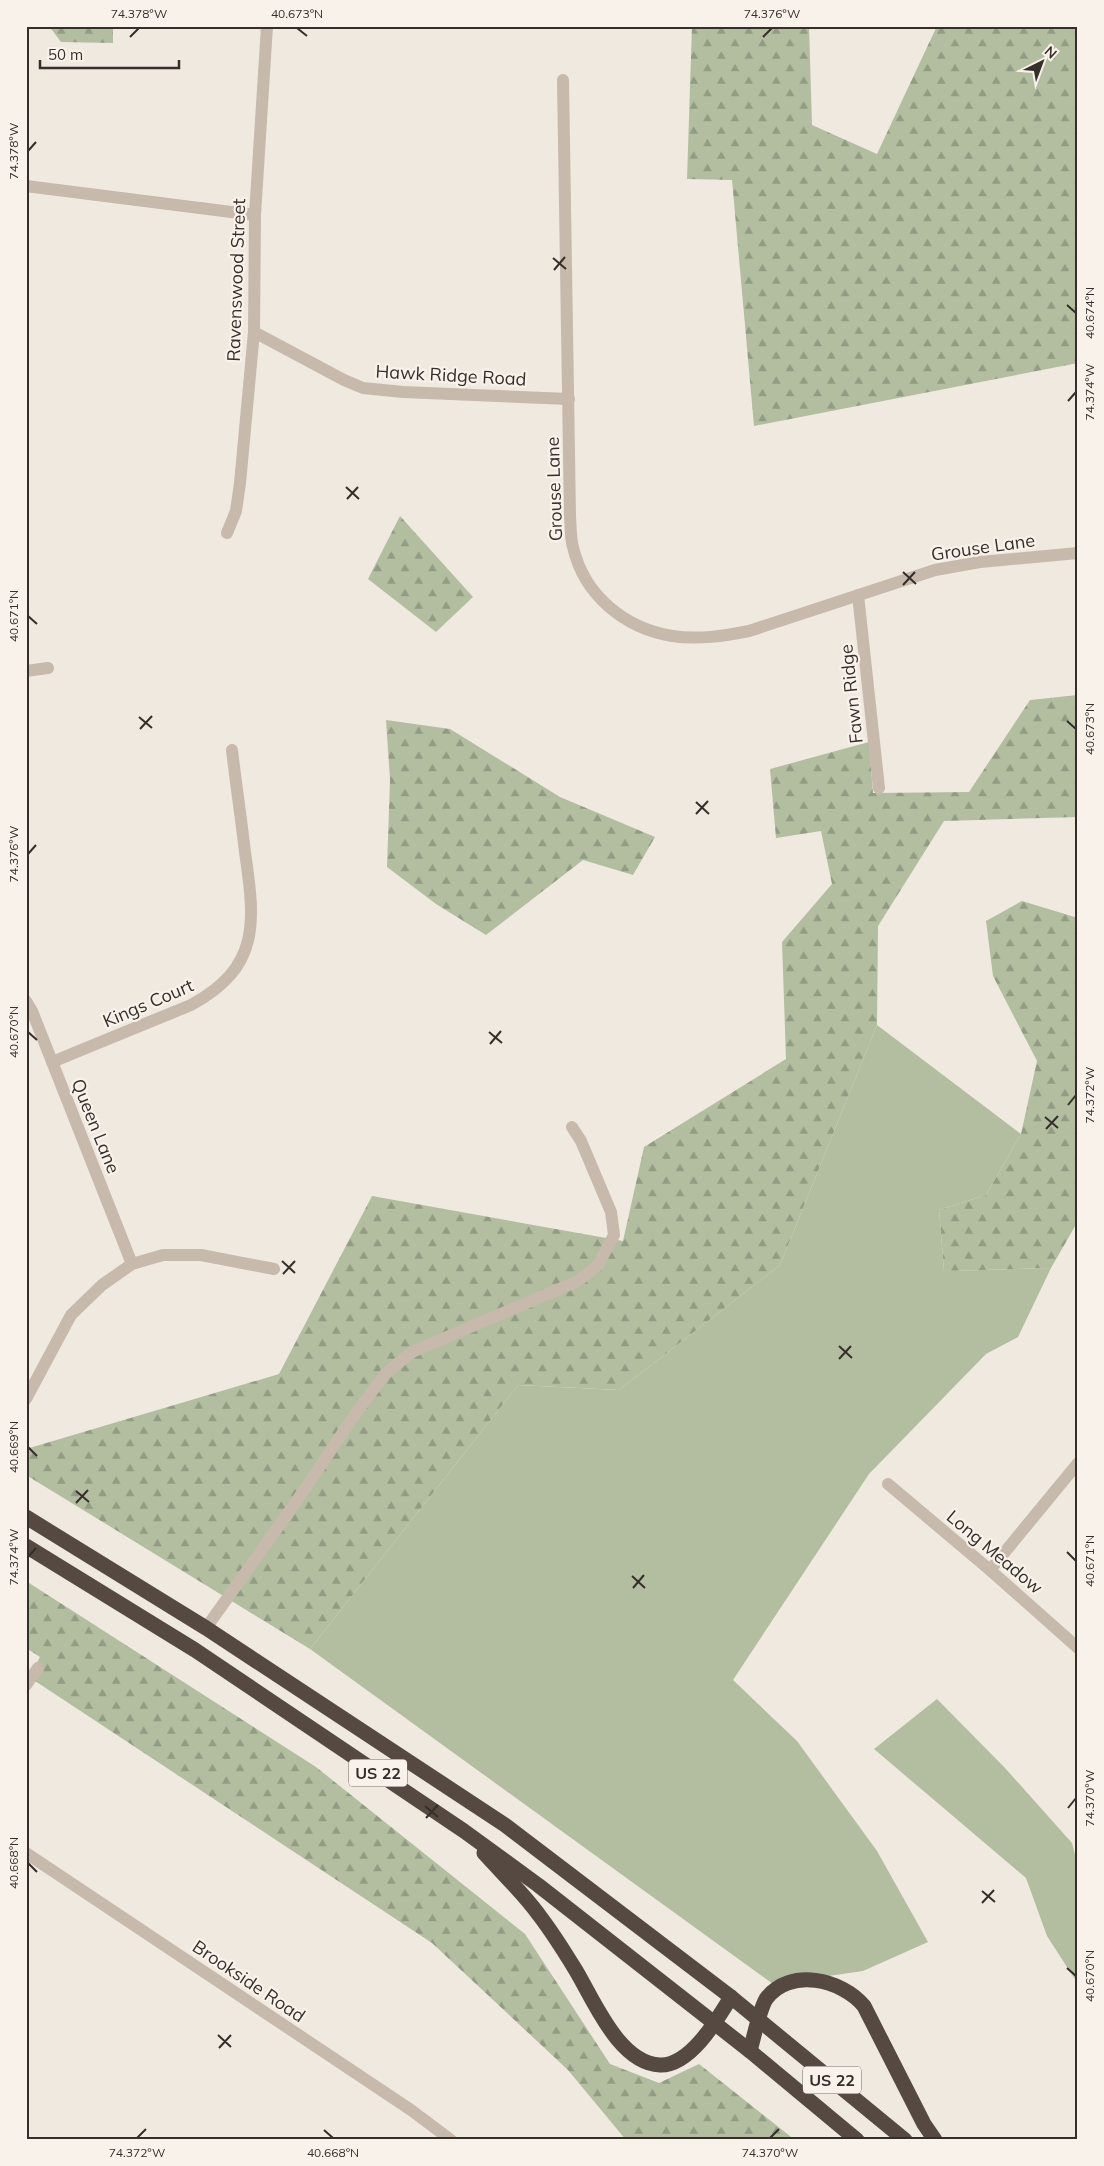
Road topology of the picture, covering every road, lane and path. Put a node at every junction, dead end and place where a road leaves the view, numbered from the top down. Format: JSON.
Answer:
{"nodes":[{"id":1,"x":267,"y":26,"type":"edge"},
{"id":2,"x":563,"y":80,"type":"dead end"},
{"id":3,"x":26,"y":186,"type":"edge"},
{"id":4,"x":255,"y":215,"type":"junction"},
{"id":5,"x":254,"y":332,"type":"junction"},
{"id":6,"x":569,"y":400,"type":"junction"},
{"id":7,"x":227,"y":533,"type":"dead end"},
{"id":8,"x":1078,"y":552,"type":"edge"},
{"id":9,"x":858,"y":595,"type":"junction"},
{"id":10,"x":48,"y":668,"type":"dead end"},
{"id":11,"x":26,"y":671,"type":"edge"},
{"id":12,"x":232,"y":750,"type":"dead end"},
{"id":13,"x":878,"y":788,"type":"dead end"},
{"id":14,"x":26,"y":1001,"type":"edge"},
{"id":15,"x":52,"y":1062,"type":"junction"},
{"id":16,"x":572,"y":1127,"type":"dead end"},
{"id":17,"x":132,"y":1264,"type":"junction"},
{"id":18,"x":274,"y":1269,"type":"dead end"},
{"id":19,"x":26,"y":1399,"type":"edge"},
{"id":20,"x":1078,"y":1463,"type":"edge"},
{"id":21,"x":888,"y":1484,"type":"dead end"},
{"id":22,"x":26,"y":1518,"type":"edge"},
{"id":23,"x":26,"y":1546,"type":"edge"},
{"id":24,"x":990,"y":1570,"type":"junction"},
{"id":25,"x":206,"y":1628,"type":"junction"},
{"id":26,"x":1078,"y":1648,"type":"edge"},
{"id":27,"x":38,"y":1668,"type":"dead end"},
{"id":28,"x":26,"y":1685,"type":"edge"},
{"id":29,"x":464,"y":1831,"type":"junction"},
{"id":30,"x":26,"y":1853,"type":"edge"},
{"id":31,"x":731,"y":1997,"type":"junction"},
{"id":32,"x":759,"y":2020,"type":"junction"},
{"id":33,"x":715,"y":2023,"type":"junction"},
{"id":34,"x":750,"y":2051,"type":"junction"},
{"id":35,"x":450,"y":2140,"type":"edge"},
{"id":36,"x":857,"y":2140,"type":"edge"},
{"id":37,"x":905,"y":2140,"type":"edge"},
{"id":38,"x":935,"y":2140,"type":"edge"}],
"edges":[{"from":1,"to":4,"type":"street","name":"Ravenswood Street"},
{"from":2,"to":6,"type":"street","name":"Grouse Lane"},
{"from":3,"to":4,"type":"street"},
{"from":4,"to":5,"type":"street","name":"Ravenswood Street"},
{"from":5,"to":6,"type":"street","name":"Hawk Ridge Road"},
{"from":5,"to":7,"type":"street","name":"Ravenswood Street"},
{"from":6,"to":9,"type":"street","name":"Grouse Lane"},
{"from":8,"to":9,"type":"street","name":"Grouse Lane"},
{"from":9,"to":13,"type":"street","name":"Fawn Ridge"},
{"from":10,"to":11,"type":"street"},
{"from":12,"to":15,"type":"street","name":"Kings Court"},
{"from":14,"to":15,"type":"street","name":"Queen Lane"},
{"from":15,"to":17,"type":"street","name":"Queen Lane"},
{"from":16,"to":25,"type":"street"},
{"from":17,"to":18,"type":"street"},
{"from":17,"to":19,"type":"street"},
{"from":20,"to":24,"type":"street"},
{"from":21,"to":24,"type":"street","name":"Long Meadow"},
{"from":22,"to":25,"type":"highway","number":"US 22"},
{"from":23,"to":29,"type":"highway","number":"US 22"},
{"from":24,"to":26,"type":"street","name":"Long Meadow"},
{"from":25,"to":31,"type":"highway","number":"US 22"},
{"from":27,"to":28,"type":"street"},
{"from":29,"to":33,"type":"highway","number":"US 22"},
{"from":29,"to":33,"type":"highway"},
{"from":30,"to":35,"type":"street","name":"Brookside Road"},
{"from":31,"to":32,"type":"highway","number":"US 22"},
{"from":31,"to":33,"type":"highway"},
{"from":32,"to":34,"type":"highway"},
{"from":32,"to":37,"type":"highway","number":"US 22"},
{"from":32,"to":38,"type":"highway"},
{"from":33,"to":34,"type":"highway","number":"US 22"},
{"from":34,"to":36,"type":"highway","number":"US 22"}]}
